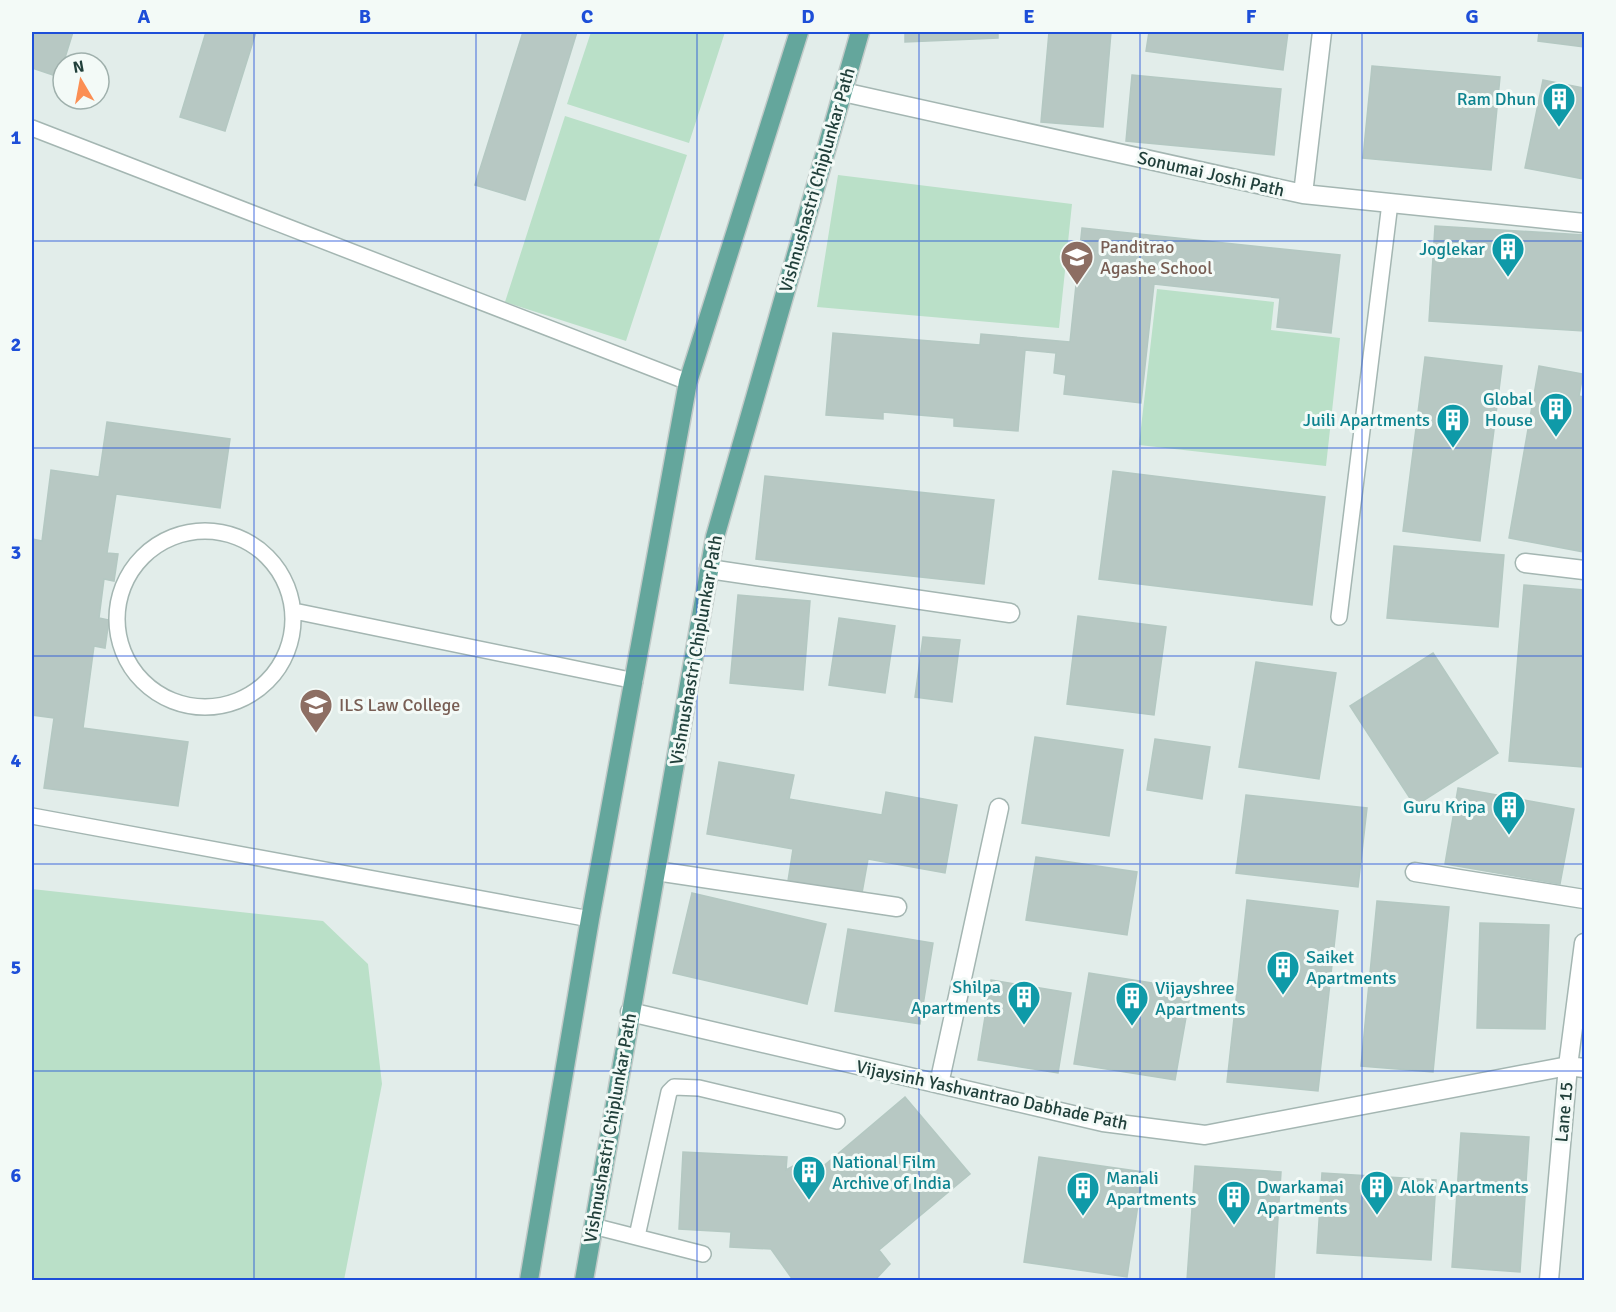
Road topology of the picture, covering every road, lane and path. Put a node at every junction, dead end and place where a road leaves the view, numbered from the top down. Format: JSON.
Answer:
{"nodes":[{"id":1,"x":799,"y":32,"type":"edge"},
{"id":2,"x":860,"y":32,"type":"edge"},
{"id":3,"x":1322,"y":32,"type":"edge"},
{"id":4,"x":843,"y":92,"type":"junction"},
{"id":5,"x":32,"y":128,"type":"edge"},
{"id":6,"x":1303,"y":194,"type":"junction"},
{"id":7,"x":1390,"y":203,"type":"junction"},
{"id":8,"x":1584,"y":223,"type":"edge"},
{"id":9,"x":688,"y":382,"type":"junction"},
{"id":10,"x":1525,"y":563,"type":"dead end"},
{"id":11,"x":709,"y":569,"type":"junction"},
{"id":12,"x":1584,"y":570,"type":"edge"},
{"id":13,"x":294,"y":611,"type":"junction"},
{"id":14,"x":1010,"y":613,"type":"dead end"},
{"id":15,"x":1339,"y":617,"type":"dead end"},
{"id":16,"x":635,"y":681,"type":"junction"},
{"id":17,"x":999,"y":808,"type":"dead end"},
{"id":18,"x":32,"y":816,"type":"edge"},
{"id":19,"x":656,"y":871,"type":"junction"},
{"id":20,"x":1415,"y":872,"type":"dead end"},
{"id":21,"x":1584,"y":899,"type":"edge"},
{"id":22,"x":897,"y":907,"type":"dead end"},
{"id":23,"x":590,"y":919,"type":"junction"},
{"id":24,"x":1584,"y":944,"type":"edge"},
{"id":25,"x":630,"y":1012,"type":"junction"},
{"id":26,"x":1576,"y":1067,"type":"edge"},
{"id":27,"x":939,"y":1084,"type":"junction"},
{"id":28,"x":837,"y":1121,"type":"dead end"},
{"id":29,"x":593,"y":1226,"type":"junction"},
{"id":30,"x":637,"y":1236,"type":"junction"},
{"id":31,"x":703,"y":1254,"type":"dead end"},
{"id":32,"x":529,"y":1281,"type":"edge"},
{"id":33,"x":584,"y":1281,"type":"edge"},
{"id":34,"x":1549,"y":1281,"type":"edge"}],
"edges":[{"from":1,"to":9,"type":"main road"},
{"from":2,"to":4,"type":"main road","name":"Vishnushastri Chiplunkar Path"},
{"from":3,"to":6,"type":"street"},
{"from":4,"to":6,"type":"street","name":"Sonumai Joshi Path"},
{"from":4,"to":11,"type":"main road","name":"Vishnushastri Chiplunkar Path"},
{"from":5,"to":9,"type":"lane"},
{"from":6,"to":7,"type":"street","name":"Sonumai Joshi Path"},
{"from":7,"to":8,"type":"street","name":"Sonumai Joshi Path"},
{"from":7,"to":15,"type":"lane"},
{"from":9,"to":16,"type":"main road"},
{"from":10,"to":12,"type":"street"},
{"from":11,"to":14,"type":"street"},
{"from":11,"to":19,"type":"main road","name":"Vishnushastri Chiplunkar Path"},
{"from":13,"to":13,"type":"lane"},
{"from":13,"to":16,"type":"lane"},
{"from":16,"to":23,"type":"main road"},
{"from":17,"to":27,"type":"street"},
{"from":18,"to":23,"type":"lane"},
{"from":19,"to":22,"type":"street"},
{"from":19,"to":25,"type":"main road","name":"Vishnushastri Chiplunkar Path"},
{"from":20,"to":21,"type":"street"},
{"from":23,"to":32,"type":"main road"},
{"from":24,"to":26,"type":"street","name":"Lane 15"},
{"from":25,"to":27,"type":"street","name":"Vijaysinh Yashvantrao Dabhade Path"},
{"from":25,"to":29,"type":"main road","name":"Vishnushastri Chiplunkar Path"},
{"from":26,"to":27,"type":"street","name":"Vijaysinh Yashvantrao Dabhade Path"},
{"from":26,"to":34,"type":"street","name":"Lane 15"},
{"from":28,"to":30,"type":"lane"},
{"from":29,"to":30,"type":"lane"},
{"from":29,"to":33,"type":"main road","name":"Vishnushastri Chiplunkar Path"},
{"from":30,"to":31,"type":"lane"}]}
